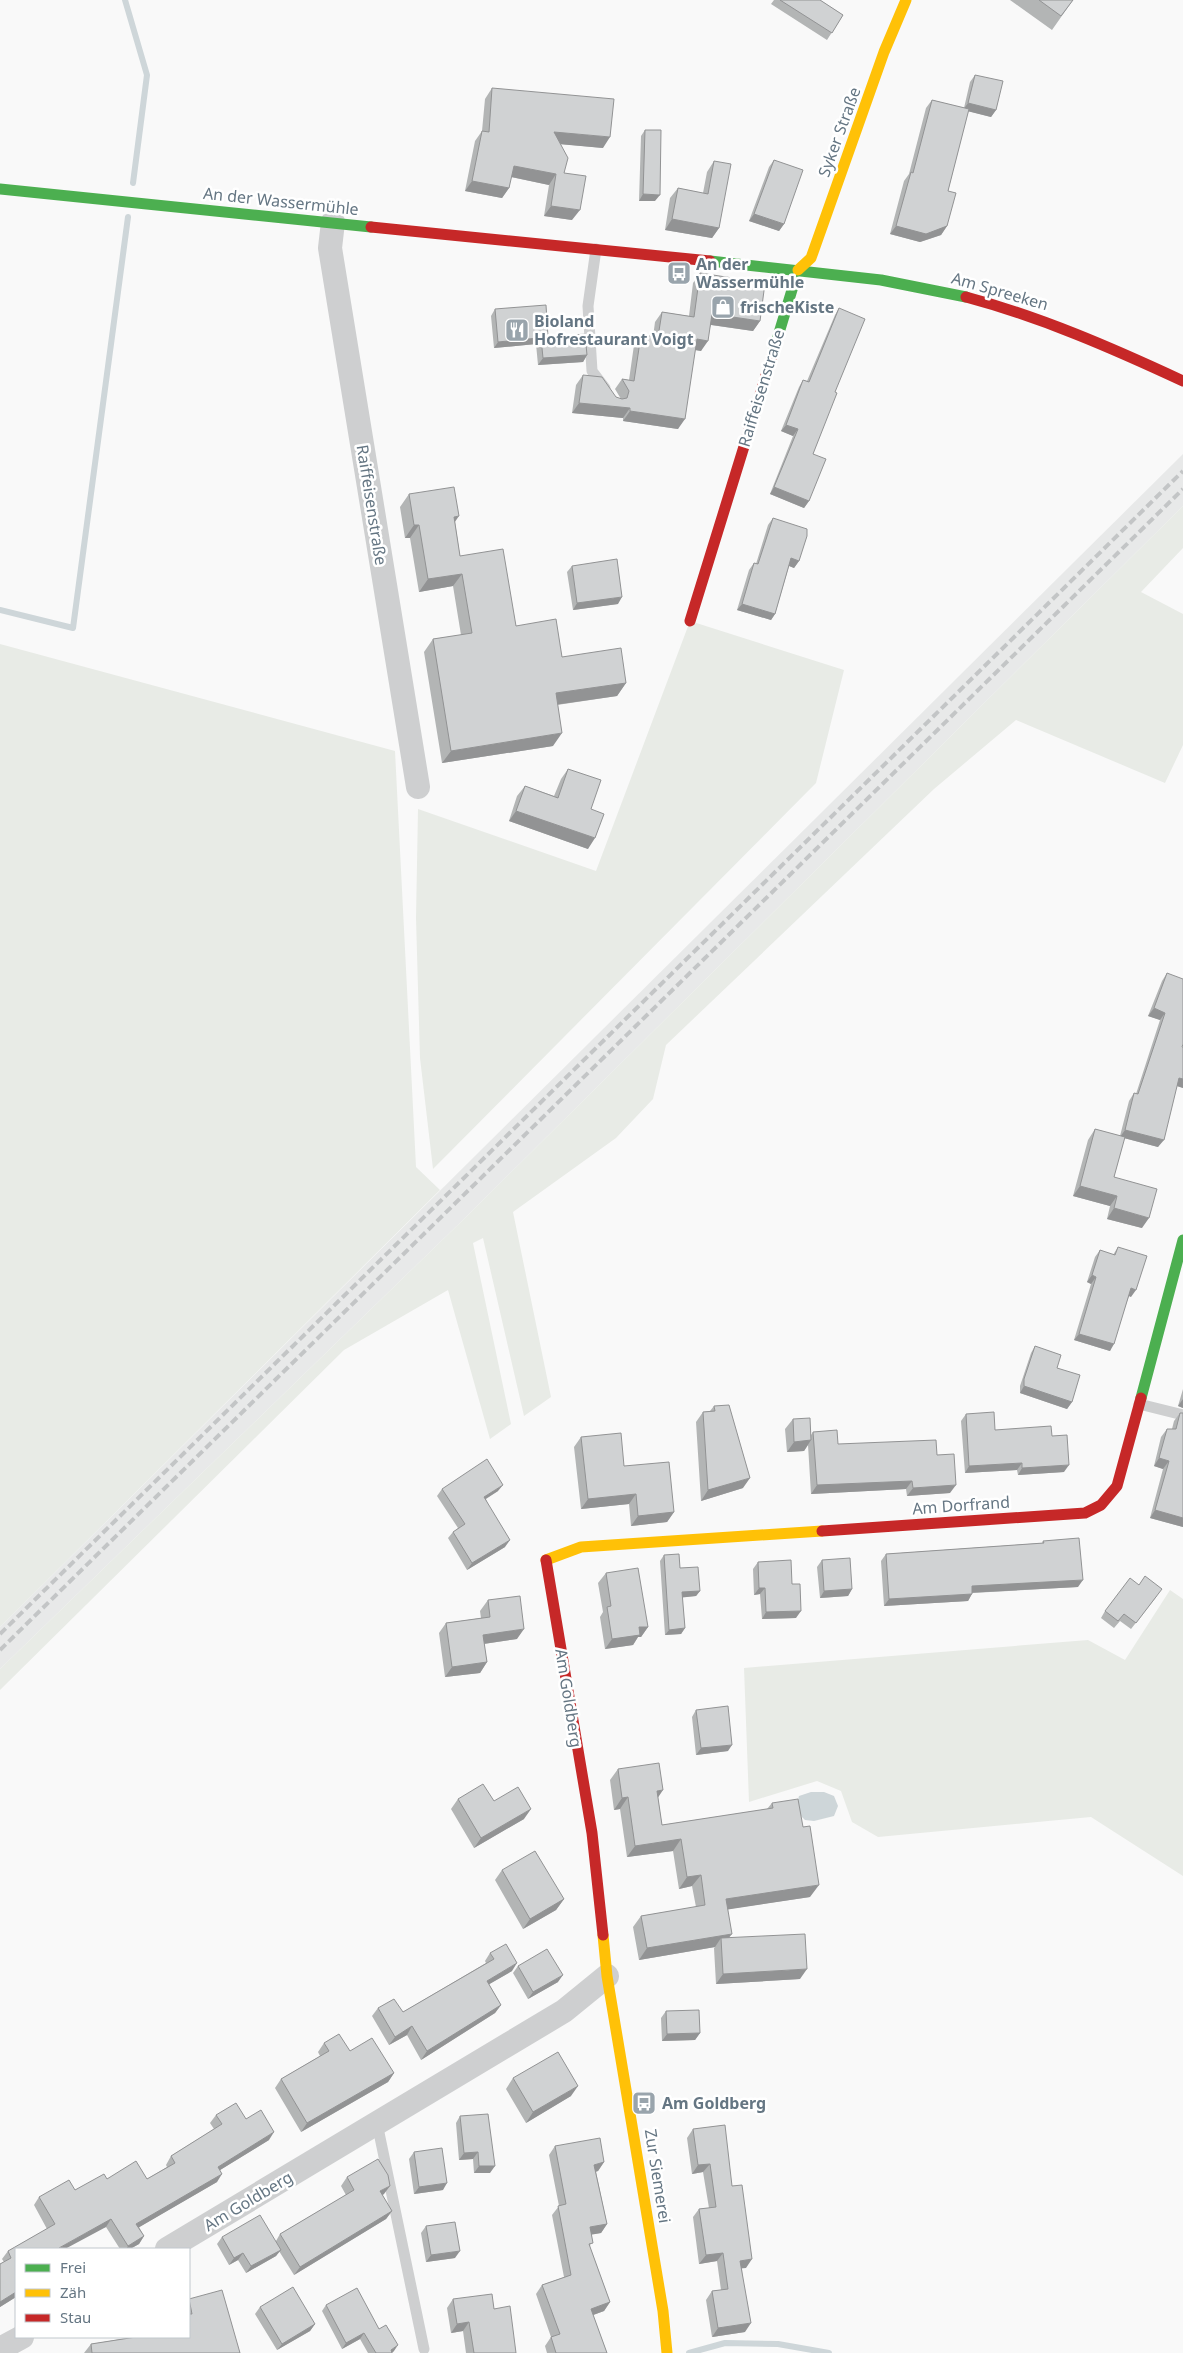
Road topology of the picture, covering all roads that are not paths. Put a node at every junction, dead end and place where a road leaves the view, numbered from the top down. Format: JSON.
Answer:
{"nodes":[{"id":1,"x":906,"y":0,"type":"edge"},
{"id":2,"x":0,"y":189,"type":"edge"},
{"id":3,"x":333,"y":222,"type":"junction"},
{"id":4,"x":596,"y":249,"type":"junction"},
{"id":5,"x":798,"y":270,"type":"junction"},
{"id":6,"x":1183,"y":382,"type":"edge"},
{"id":7,"x":609,"y":394,"type":"edge"},
{"id":8,"x":690,"y":621,"type":"dead end"},
{"id":9,"x":418,"y":787,"type":"dead end"},
{"id":10,"x":1183,"y":1240,"type":"edge"},
{"id":11,"x":1176,"y":1288,"type":"edge"},
{"id":12,"x":1139,"y":1404,"type":"junction"},
{"id":13,"x":1183,"y":1415,"type":"edge"},
{"id":14,"x":546,"y":1560,"type":"joint"},
{"id":15,"x":606,"y":1976,"type":"junction"},
{"id":16,"x":377,"y":2123,"type":"junction"},
{"id":17,"x":169,"y":2248,"type":"edge"},
{"id":18,"x":20,"y":2338,"type":"edge"},
{"id":19,"x":0,"y":2349,"type":"edge"},
{"id":20,"x":424,"y":2349,"type":"dead end"},
{"id":21,"x":667,"y":2353,"type":"edge"}],
"edges":[{"from":1,"to":5,"type":"street","name":"Syker Straße"},
{"from":2,"to":3,"type":"street","name":"An der Wassermühle"},
{"from":3,"to":4,"type":"street","name":"An der Wassermühle"},
{"from":3,"to":9,"type":"street","name":"Raiffeisenstraße"},
{"from":4,"to":5,"type":"street","name":"An der Wassermühle"},
{"from":4,"to":7,"type":"lane"},
{"from":5,"to":6,"type":"street","name":"Am Spreeken"},
{"from":5,"to":8,"type":"street","name":"Raiffeisenstraße"},
{"from":10,"to":11,"type":"street","name":"Am Dorfrand"},
{"from":11,"to":12,"type":"street","name":"Am Dorfrand"},
{"from":12,"to":13,"type":"lane"},
{"from":12,"to":14,"type":"street","name":"Am Dorfrand"},
{"from":14,"to":15,"type":"street","name":"Am Goldberg"},
{"from":15,"to":16,"type":"street","name":"Am Goldberg"},
{"from":15,"to":21,"type":"street","name":"Zur Siemerei"},
{"from":16,"to":17,"type":"street","name":"Am Goldberg"},
{"from":16,"to":20,"type":"lane"},
{"from":18,"to":19,"type":"street"}]}
